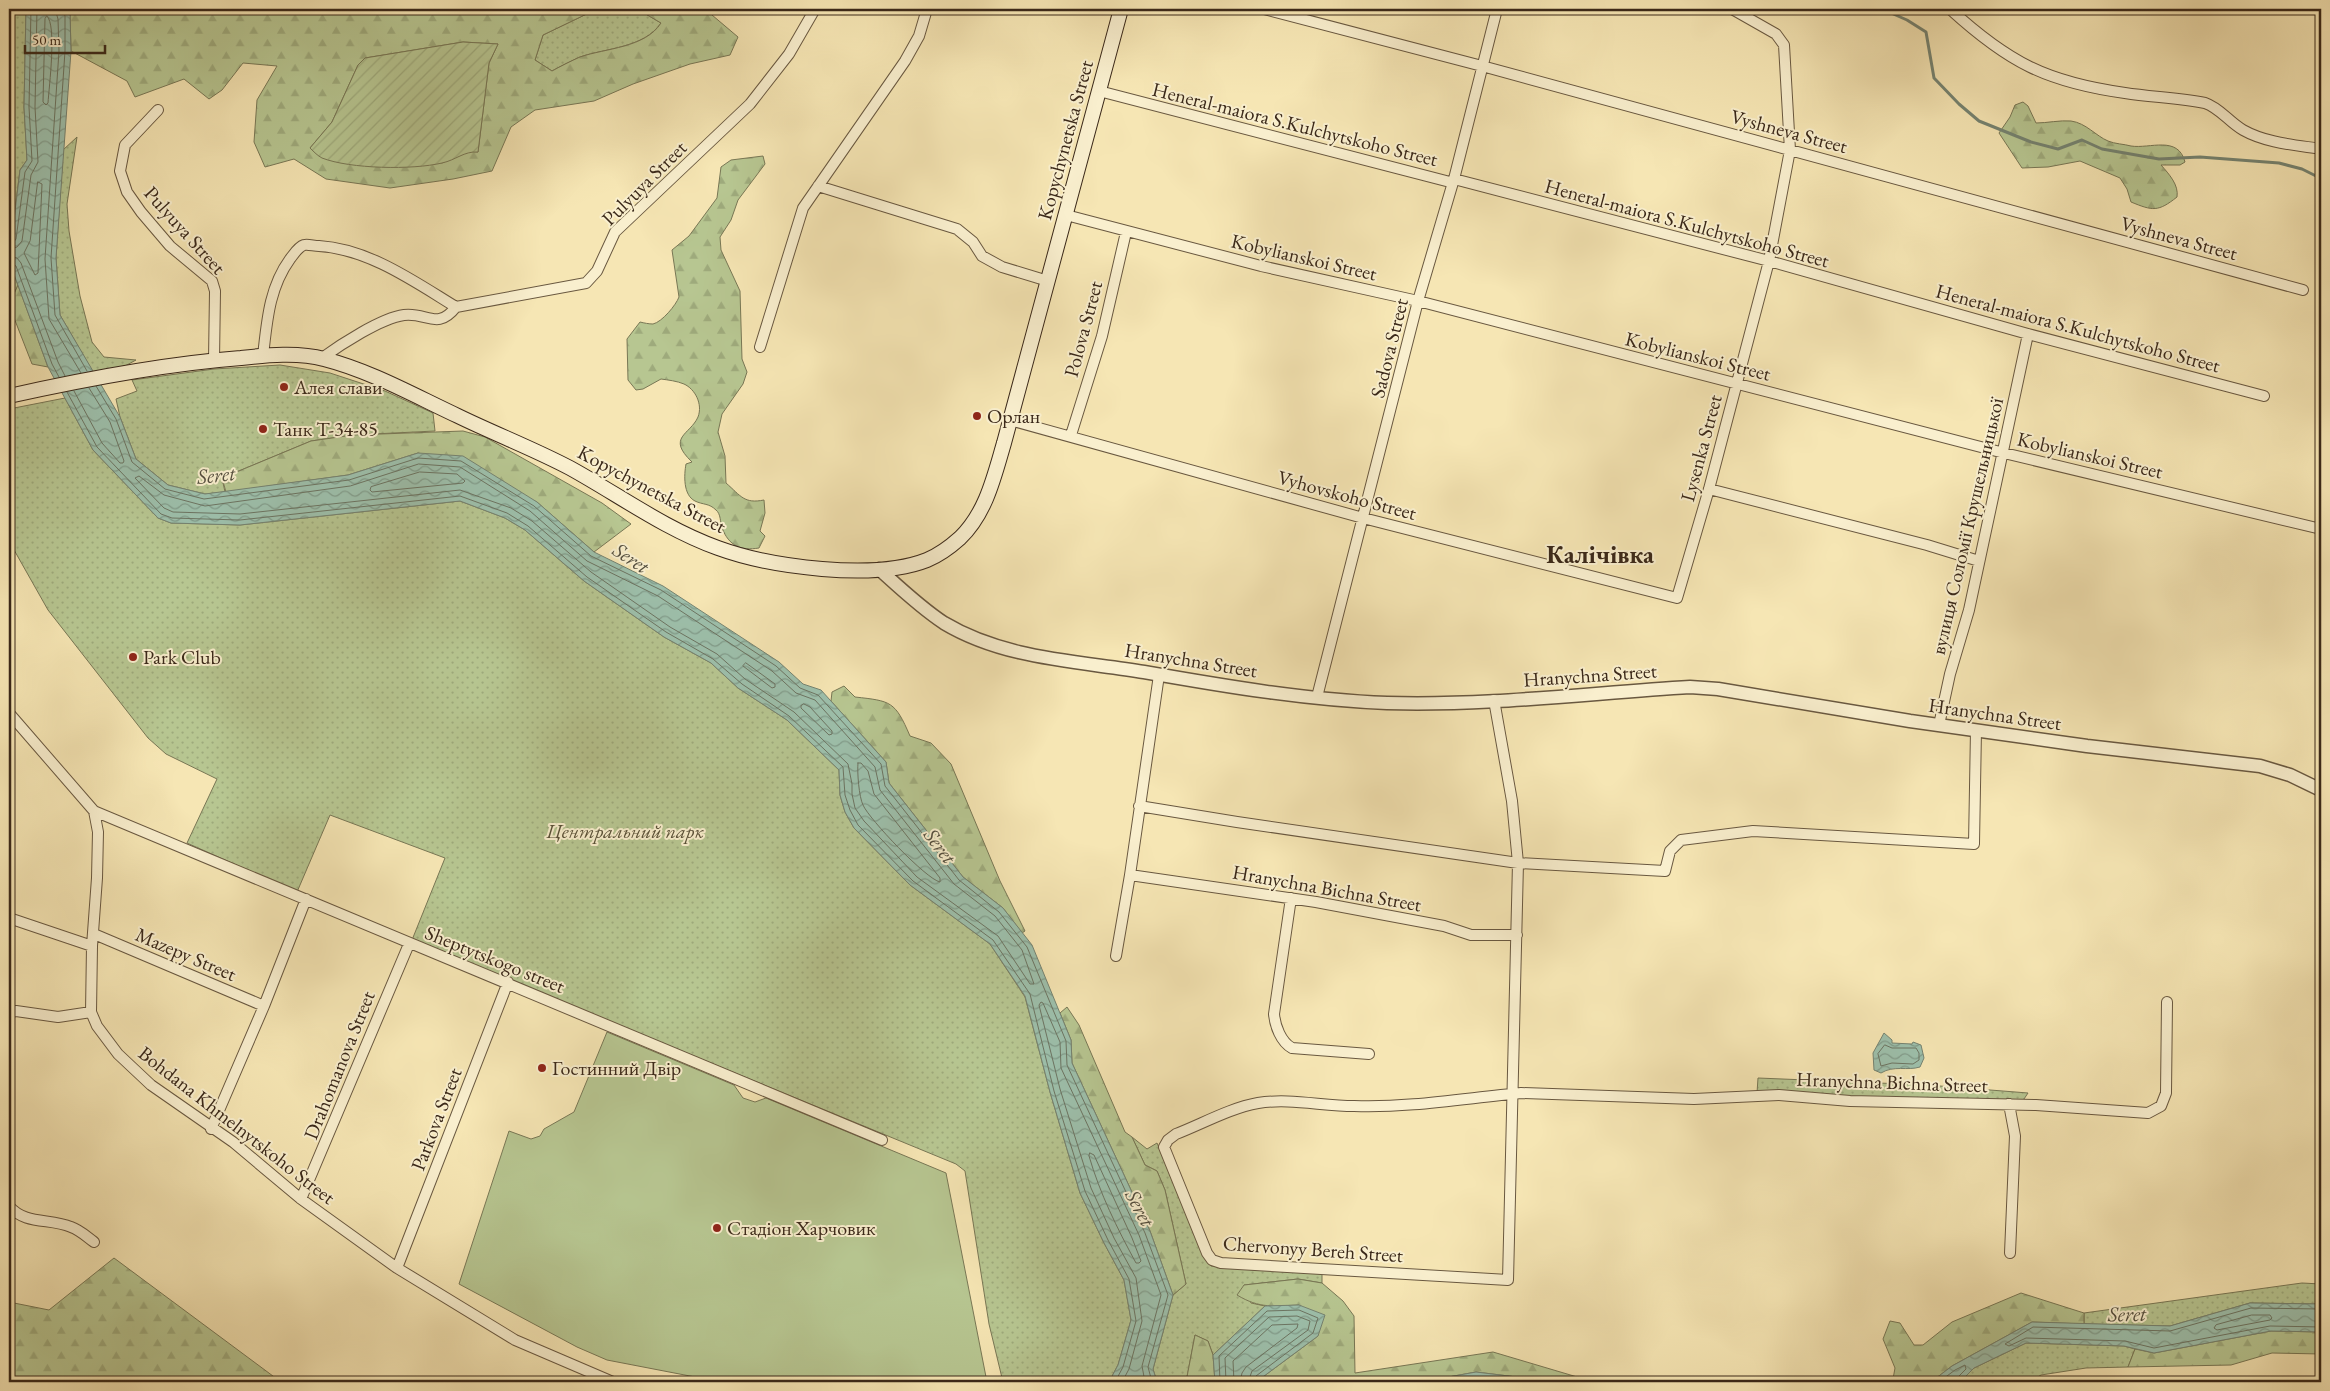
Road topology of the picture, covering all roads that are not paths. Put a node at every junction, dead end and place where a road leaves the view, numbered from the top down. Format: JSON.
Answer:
{"nodes":[{"id":1,"x":816,"y":9,"type":"edge"},
{"id":2,"x":927,"y":9,"type":"edge"},
{"id":3,"x":1122,"y":9,"type":"edge"},
{"id":4,"x":1264,"y":9,"type":"edge"},
{"id":5,"x":1497,"y":9,"type":"edge"},
{"id":6,"x":1732,"y":9,"type":"edge"},
{"id":7,"x":1950,"y":9,"type":"edge"},
{"id":8,"x":1482,"y":66,"type":"junction"},
{"id":9,"x":1099,"y":91,"type":"junction"},
{"id":10,"x":158,"y":110,"type":"dead end"},
{"id":11,"x":2321,"y":149,"type":"edge"},
{"id":12,"x":1790,"y":150,"type":"junction"},
{"id":13,"x":1454,"y":180,"type":"junction"},
{"id":14,"x":818,"y":186,"type":"junction"},
{"id":15,"x":1066,"y":215,"type":"junction"},
{"id":16,"x":1126,"y":232,"type":"junction"},
{"id":17,"x":1769,"y":261,"type":"junction"},
{"id":18,"x":1048,"y":282,"type":"junction"},
{"id":19,"x":2303,"y":290,"type":"dead end"},
{"id":20,"x":1418,"y":301,"type":"junction"},
{"id":21,"x":456,"y":307,"type":"junction"},
{"id":22,"x":2028,"y":334,"type":"junction"},
{"id":23,"x":760,"y":347,"type":"dead end"},
{"id":24,"x":263,"y":356,"type":"junction"},
{"id":25,"x":322,"y":358,"type":"junction"},
{"id":26,"x":214,"y":360,"type":"junction"},
{"id":27,"x":1737,"y":383,"type":"junction"},
{"id":28,"x":9,"y":396,"type":"edge"},
{"id":29,"x":2264,"y":396,"type":"dead end"},
{"id":30,"x":1010,"y":420,"type":"junction"},
{"id":31,"x":1071,"y":435,"type":"junction"},
{"id":32,"x":2004,"y":454,"type":"junction"},
{"id":33,"x":1709,"y":489,"type":"junction"},
{"id":34,"x":1363,"y":518,"type":"junction"},
{"id":35,"x":2321,"y":528,"type":"edge"},
{"id":36,"x":1979,"y":561,"type":"junction"},
{"id":37,"x":880,"y":569,"type":"junction"},
{"id":38,"x":1677,"y":598,"type":"joint"},
{"id":39,"x":1159,"y":675,"type":"junction"},
{"id":40,"x":1317,"y":697,"type":"junction"},
{"id":41,"x":1494,"y":700,"type":"junction"},
{"id":42,"x":9,"y":714,"type":"edge"},
{"id":43,"x":1939,"y":725,"type":"junction"},
{"id":44,"x":1976,"y":730,"type":"junction"},
{"id":45,"x":2321,"y":790,"type":"edge"},
{"id":46,"x":1139,"y":806,"type":"junction"},
{"id":47,"x":94,"y":810,"type":"junction"},
{"id":48,"x":1518,"y":863,"type":"junction"},
{"id":49,"x":1130,"y":875,"type":"junction"},
{"id":50,"x":1291,"y":898,"type":"junction"},
{"id":51,"x":306,"y":899,"type":"junction"},
{"id":52,"x":9,"y":918,"type":"edge"},
{"id":53,"x":94,"y":934,"type":"junction"},
{"id":54,"x":1517,"y":935,"type":"junction"},
{"id":55,"x":409,"y":944,"type":"junction"},
{"id":56,"x":92,"y":946,"type":"junction"},
{"id":57,"x":1116,"y":956,"type":"dead end"},
{"id":58,"x":508,"y":982,"type":"junction"},
{"id":59,"x":2167,"y":1002,"type":"dead end"},
{"id":60,"x":264,"y":1006,"type":"junction"},
{"id":61,"x":91,"y":1012,"type":"junction"},
{"id":62,"x":9,"y":1013,"type":"edge"},
{"id":63,"x":1368,"y":1054,"type":"dead end"},
{"id":64,"x":1513,"y":1094,"type":"junction"},
{"id":65,"x":2009,"y":1104,"type":"junction"},
{"id":66,"x":211,"y":1129,"type":"junction"},
{"id":67,"x":882,"y":1140,"type":"dead end"},
{"id":68,"x":301,"y":1199,"type":"junction"},
{"id":69,"x":9,"y":1206,"type":"edge"},
{"id":70,"x":94,"y":1242,"type":"dead end"},
{"id":71,"x":2010,"y":1253,"type":"dead end"},
{"id":72,"x":397,"y":1268,"type":"junction"},
{"id":73,"x":613,"y":1382,"type":"edge"}],
"edges":[{"from":1,"to":21,"type":"street","name":"Pulyuya Street"},
{"from":2,"to":14,"type":"street"},
{"from":3,"to":9,"type":"main road","name":"Kopychynetska Street"},
{"from":4,"to":8,"type":"street","name":"Vyshneva Street"},
{"from":5,"to":8,"type":"street","name":"Sadova Street"},
{"from":6,"to":12,"type":"street","name":"Lysenka Street"},
{"from":7,"to":11,"type":"street"},
{"from":8,"to":12,"type":"street","name":"Vyshneva Street"},
{"from":8,"to":13,"type":"street","name":"Sadova Street"},
{"from":9,"to":13,"type":"street","name":"Heneral-maiora S.Kulchytskoho Street"},
{"from":9,"to":15,"type":"main road","name":"Kopychynetska Street"},
{"from":10,"to":26,"type":"street","name":"Pulyuya Street"},
{"from":12,"to":17,"type":"street","name":"Lysenka Street"},
{"from":12,"to":19,"type":"street","name":"Vyshneva Street"},
{"from":13,"to":17,"type":"street","name":"Heneral-maiora S.Kulchytskoho Street"},
{"from":13,"to":20,"type":"street","name":"Sadova Street"},
{"from":14,"to":18,"type":"street"},
{"from":14,"to":23,"type":"street"},
{"from":15,"to":16,"type":"street","name":"Kobylianskoi Street"},
{"from":15,"to":18,"type":"main road","name":"Kopychynetska Street"},
{"from":16,"to":20,"type":"street","name":"Kobylianskoi Street"},
{"from":16,"to":31,"type":"street","name":"Polova Street"},
{"from":17,"to":22,"type":"street","name":"Heneral-maiora S.Kulchytskoho Street"},
{"from":17,"to":27,"type":"street","name":"Lysenka Street"},
{"from":18,"to":30,"type":"main road","name":"Kopychynetska Street"},
{"from":20,"to":27,"type":"street","name":"Kobylianskoi Street"},
{"from":20,"to":34,"type":"street","name":"Sadova Street"},
{"from":21,"to":24,"type":"street"},
{"from":21,"to":25,"type":"street","name":"Pulyuya Street"},
{"from":22,"to":29,"type":"street","name":"Heneral-maiora S.Kulchytskoho Street"},
{"from":22,"to":32,"type":"street","name":"вулиця Соломії Крушельницької"},
{"from":24,"to":25,"type":"main road","name":"Kopychynetska Street"},
{"from":24,"to":26,"type":"main road","name":"Kopychynetska Street"},
{"from":25,"to":37,"type":"main road","name":"Kopychynetska Street"},
{"from":26,"to":28,"type":"main road","name":"Kopychynetska Street"},
{"from":27,"to":32,"type":"street","name":"Kobylianskoi Street"},
{"from":27,"to":33,"type":"street","name":"Lysenka Street"},
{"from":30,"to":31,"type":"street","name":"Vyhovskoho Street"},
{"from":30,"to":37,"type":"main road","name":"Kopychynetska Street"},
{"from":31,"to":34,"type":"street","name":"Vyhovskoho Street"},
{"from":32,"to":35,"type":"street","name":"Kobylianskoi Street"},
{"from":32,"to":36,"type":"street","name":"вулиця Соломії Крушельницької"},
{"from":33,"to":36,"type":"street"},
{"from":33,"to":38,"type":"street","name":"Lysenka Street"},
{"from":34,"to":38,"type":"street","name":"Vyhovskoho Street"},
{"from":34,"to":40,"type":"street","name":"Sadova Street"},
{"from":36,"to":43,"type":"street","name":"вулиця Соломії Крушельницької"},
{"from":37,"to":39,"type":"street","name":"Hranychna Street"},
{"from":39,"to":40,"type":"street","name":"Hranychna Street"},
{"from":39,"to":46,"type":"street"},
{"from":40,"to":41,"type":"street","name":"Hranychna Street"},
{"from":41,"to":43,"type":"street","name":"Hranychna Street"},
{"from":41,"to":48,"type":"street"},
{"from":42,"to":47,"type":"street"},
{"from":43,"to":44,"type":"street","name":"Hranychna Street"},
{"from":44,"to":45,"type":"street","name":"Hranychna Street"},
{"from":44,"to":48,"type":"street"},
{"from":46,"to":48,"type":"street"},
{"from":46,"to":49,"type":"street"},
{"from":47,"to":51,"type":"street","name":"Sheptytskogo street"},
{"from":47,"to":53,"type":"street"},
{"from":48,"to":54,"type":"street"},
{"from":49,"to":50,"type":"street","name":"Hranychna Bichna Street"},
{"from":49,"to":57,"type":"street"},
{"from":50,"to":54,"type":"street","name":"Hranychna Bichna Street"},
{"from":50,"to":63,"type":"street"},
{"from":51,"to":55,"type":"street","name":"Sheptytskogo street"},
{"from":51,"to":60,"type":"street"},
{"from":52,"to":56,"type":"street"},
{"from":53,"to":56,"type":"street"},
{"from":53,"to":60,"type":"street","name":"Mazepy Street"},
{"from":54,"to":64,"type":"street"},
{"from":55,"to":58,"type":"street","name":"Sheptytskogo street"},
{"from":55,"to":68,"type":"street","name":"Drahomanova Street"},
{"from":56,"to":61,"type":"street"},
{"from":58,"to":67,"type":"street","name":"Sheptytskogo street"},
{"from":58,"to":72,"type":"street","name":"Parkova Street"},
{"from":59,"to":65,"type":"street","name":"Hranychna Bichna Street"},
{"from":60,"to":66,"type":"street"},
{"from":61,"to":62,"type":"street"},
{"from":61,"to":66,"type":"street","name":"Bohdana Khmelnytskoho Street"},
{"from":64,"to":64,"type":"street","name":"Chervonyy Bereh Street"},
{"from":64,"to":65,"type":"street","name":"Hranychna Bichna Street"},
{"from":65,"to":71,"type":"street"},
{"from":66,"to":68,"type":"street","name":"Bohdana Khmelnytskoho Street"},
{"from":68,"to":72,"type":"street","name":"Bohdana Khmelnytskoho Street"},
{"from":69,"to":70,"type":"street"},
{"from":72,"to":73,"type":"street","name":"Bohdana Khmelnytskoho Street"}]}
